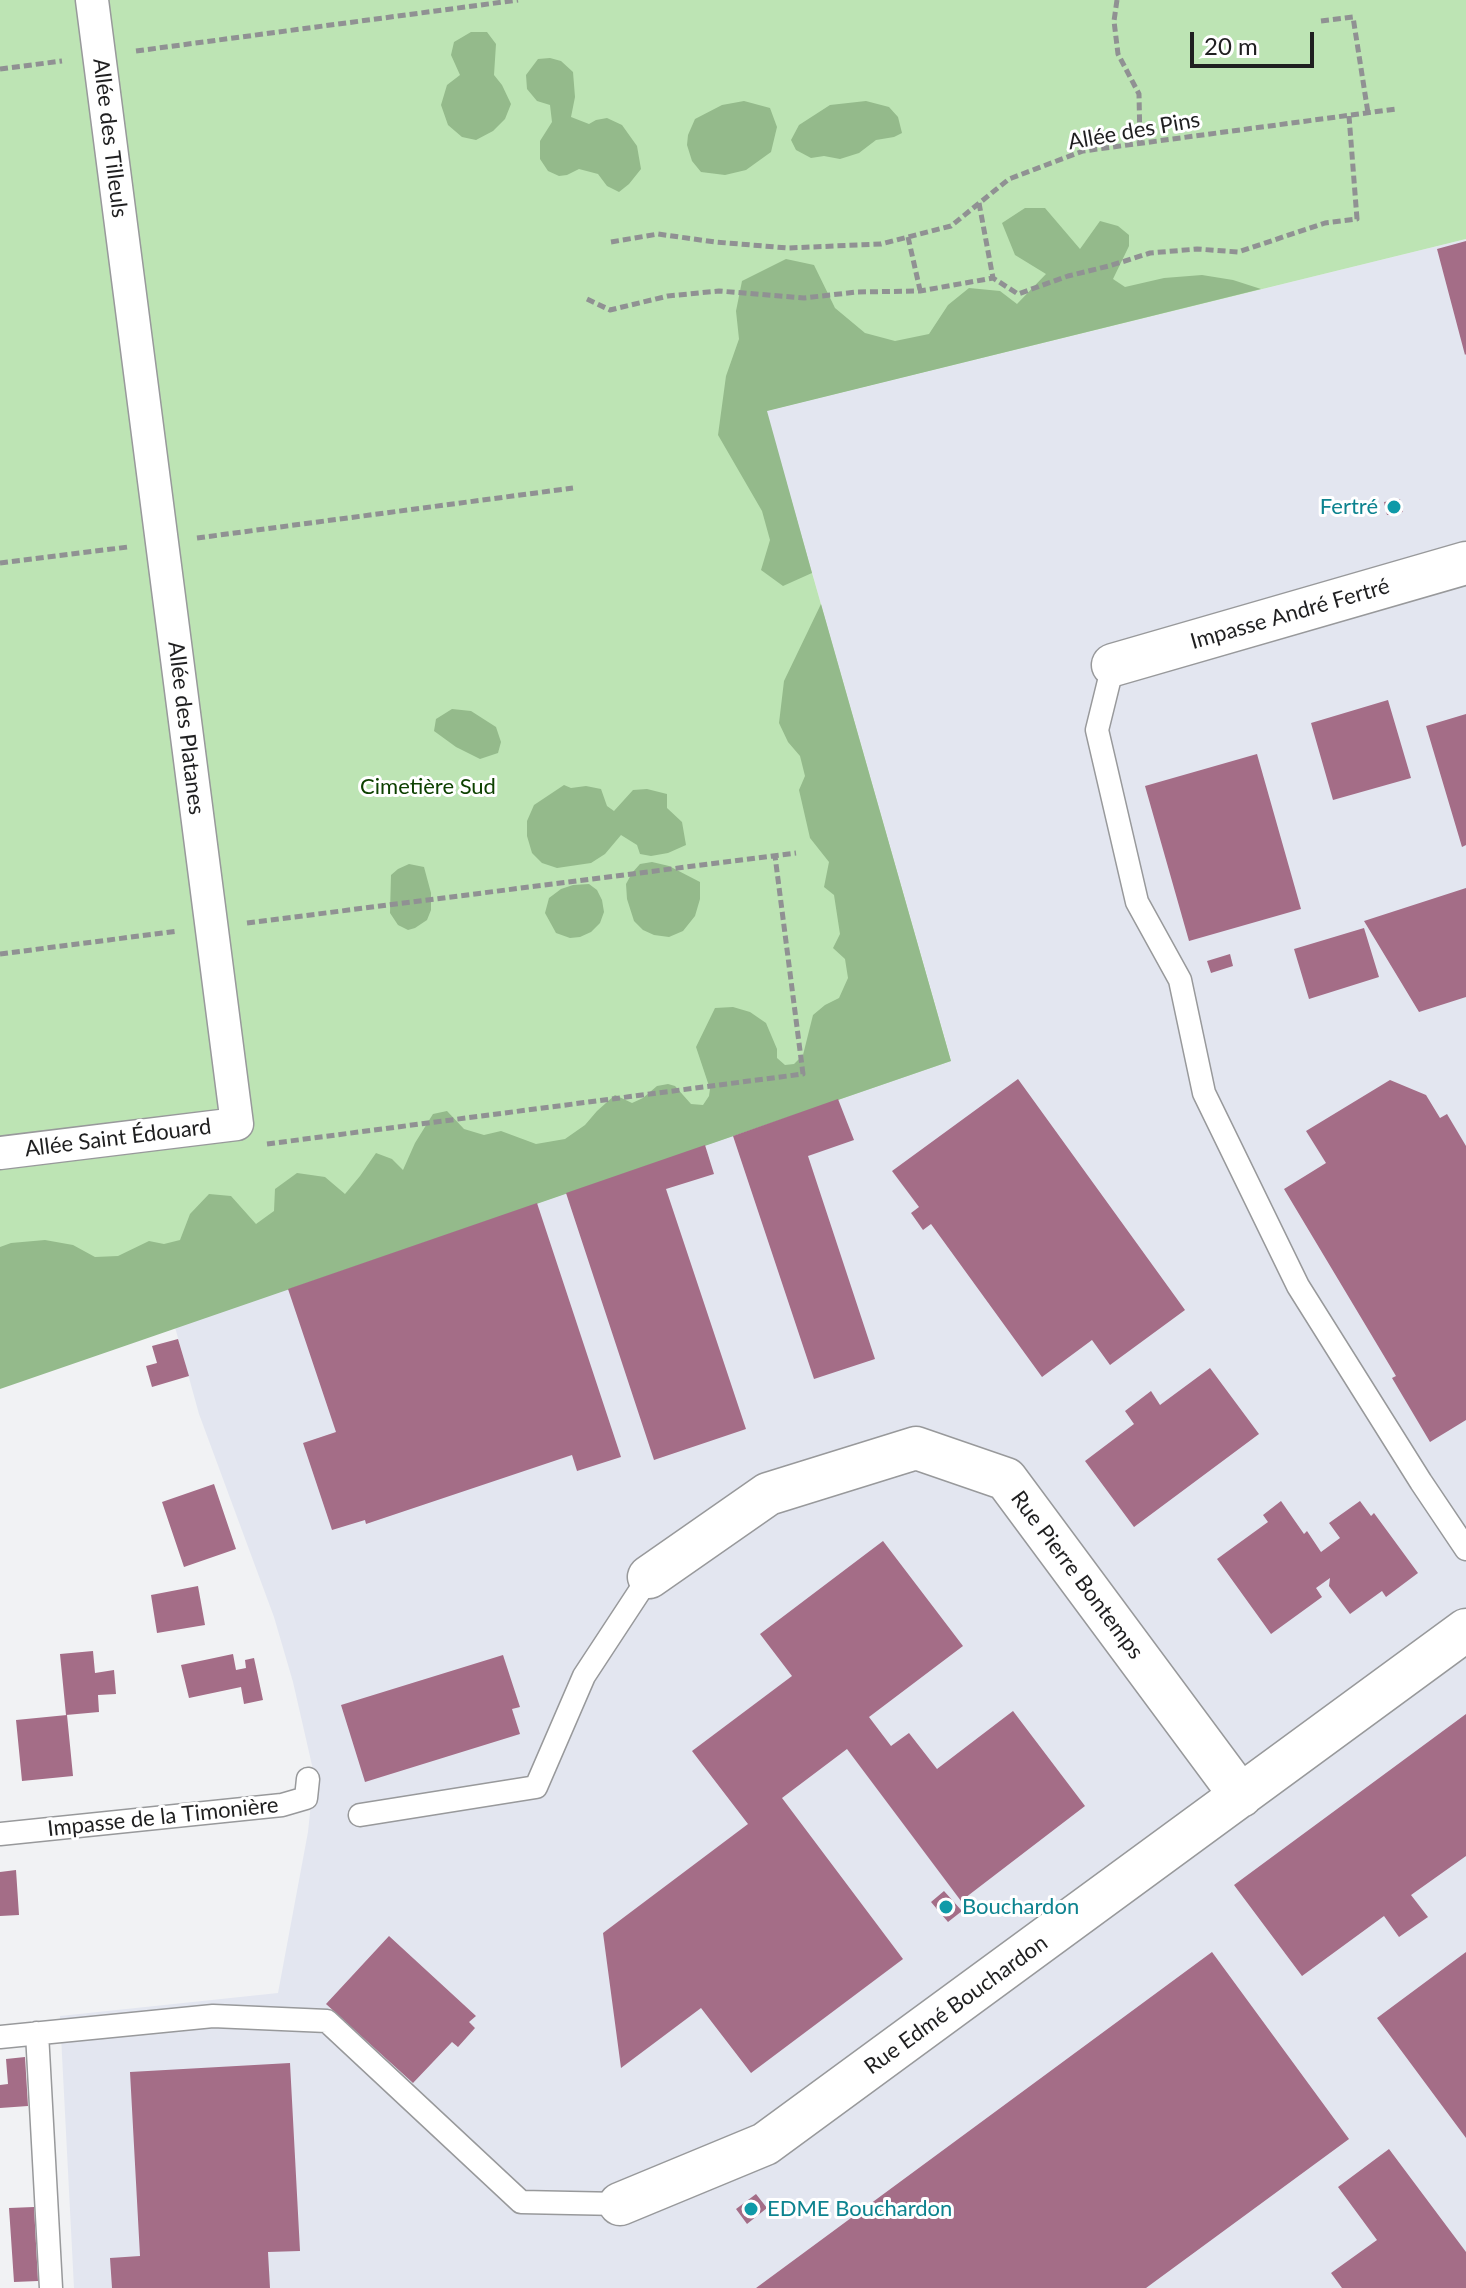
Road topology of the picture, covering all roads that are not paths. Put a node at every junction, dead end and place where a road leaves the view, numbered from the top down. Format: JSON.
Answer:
{"nodes":[{"id":1,"x":92,"y":0,"type":"edge"},
{"id":2,"x":135,"y":333,"type":"joint"},
{"id":3,"x":1466,"y":563,"type":"edge"},
{"id":4,"x":1113,"y":665,"type":"joint"},
{"id":5,"x":237,"y":1124,"type":"joint"},
{"id":6,"x":0,"y":1153,"type":"edge"},
{"id":7,"x":1466,"y":1549,"type":"edge"},
{"id":8,"x":649,"y":1577,"type":"joint"},
{"id":9,"x":1466,"y":1630,"type":"edge"},
{"id":10,"x":308,"y":1779,"type":"dead end"},
{"id":11,"x":1241,"y":1796,"type":"junction"},
{"id":12,"x":360,"y":1815,"type":"dead end"},
{"id":13,"x":0,"y":1834,"type":"edge"},
{"id":14,"x":37,"y":2033,"type":"junction"},
{"id":15,"x":0,"y":2037,"type":"edge"},
{"id":16,"x":620,"y":2204,"type":"joint"},
{"id":17,"x":51,"y":2288,"type":"edge"}],
"edges":[{"from":1,"to":2,"type":"street","name":"Allée des Tilleuls"},
{"from":2,"to":5,"type":"street","name":"Allée des Platanes"},
{"from":3,"to":4,"type":"street","name":"Impasse André Fertré"},
{"from":4,"to":7,"type":"lane"},
{"from":5,"to":6,"type":"street","name":"Allée Saint Édouard"},
{"from":8,"to":11,"type":"street","name":"Rue Pierre Bontemps"},
{"from":8,"to":12,"type":"lane"},
{"from":9,"to":11,"type":"street","name":"Rue Edmé Bouchardon"},
{"from":10,"to":13,"type":"lane","name":"Impasse de la Timonière"},
{"from":11,"to":16,"type":"street","name":"Rue Edmé Bouchardon"},
{"from":14,"to":15,"type":"lane"},
{"from":14,"to":16,"type":"lane"},
{"from":14,"to":17,"type":"lane"}]}
